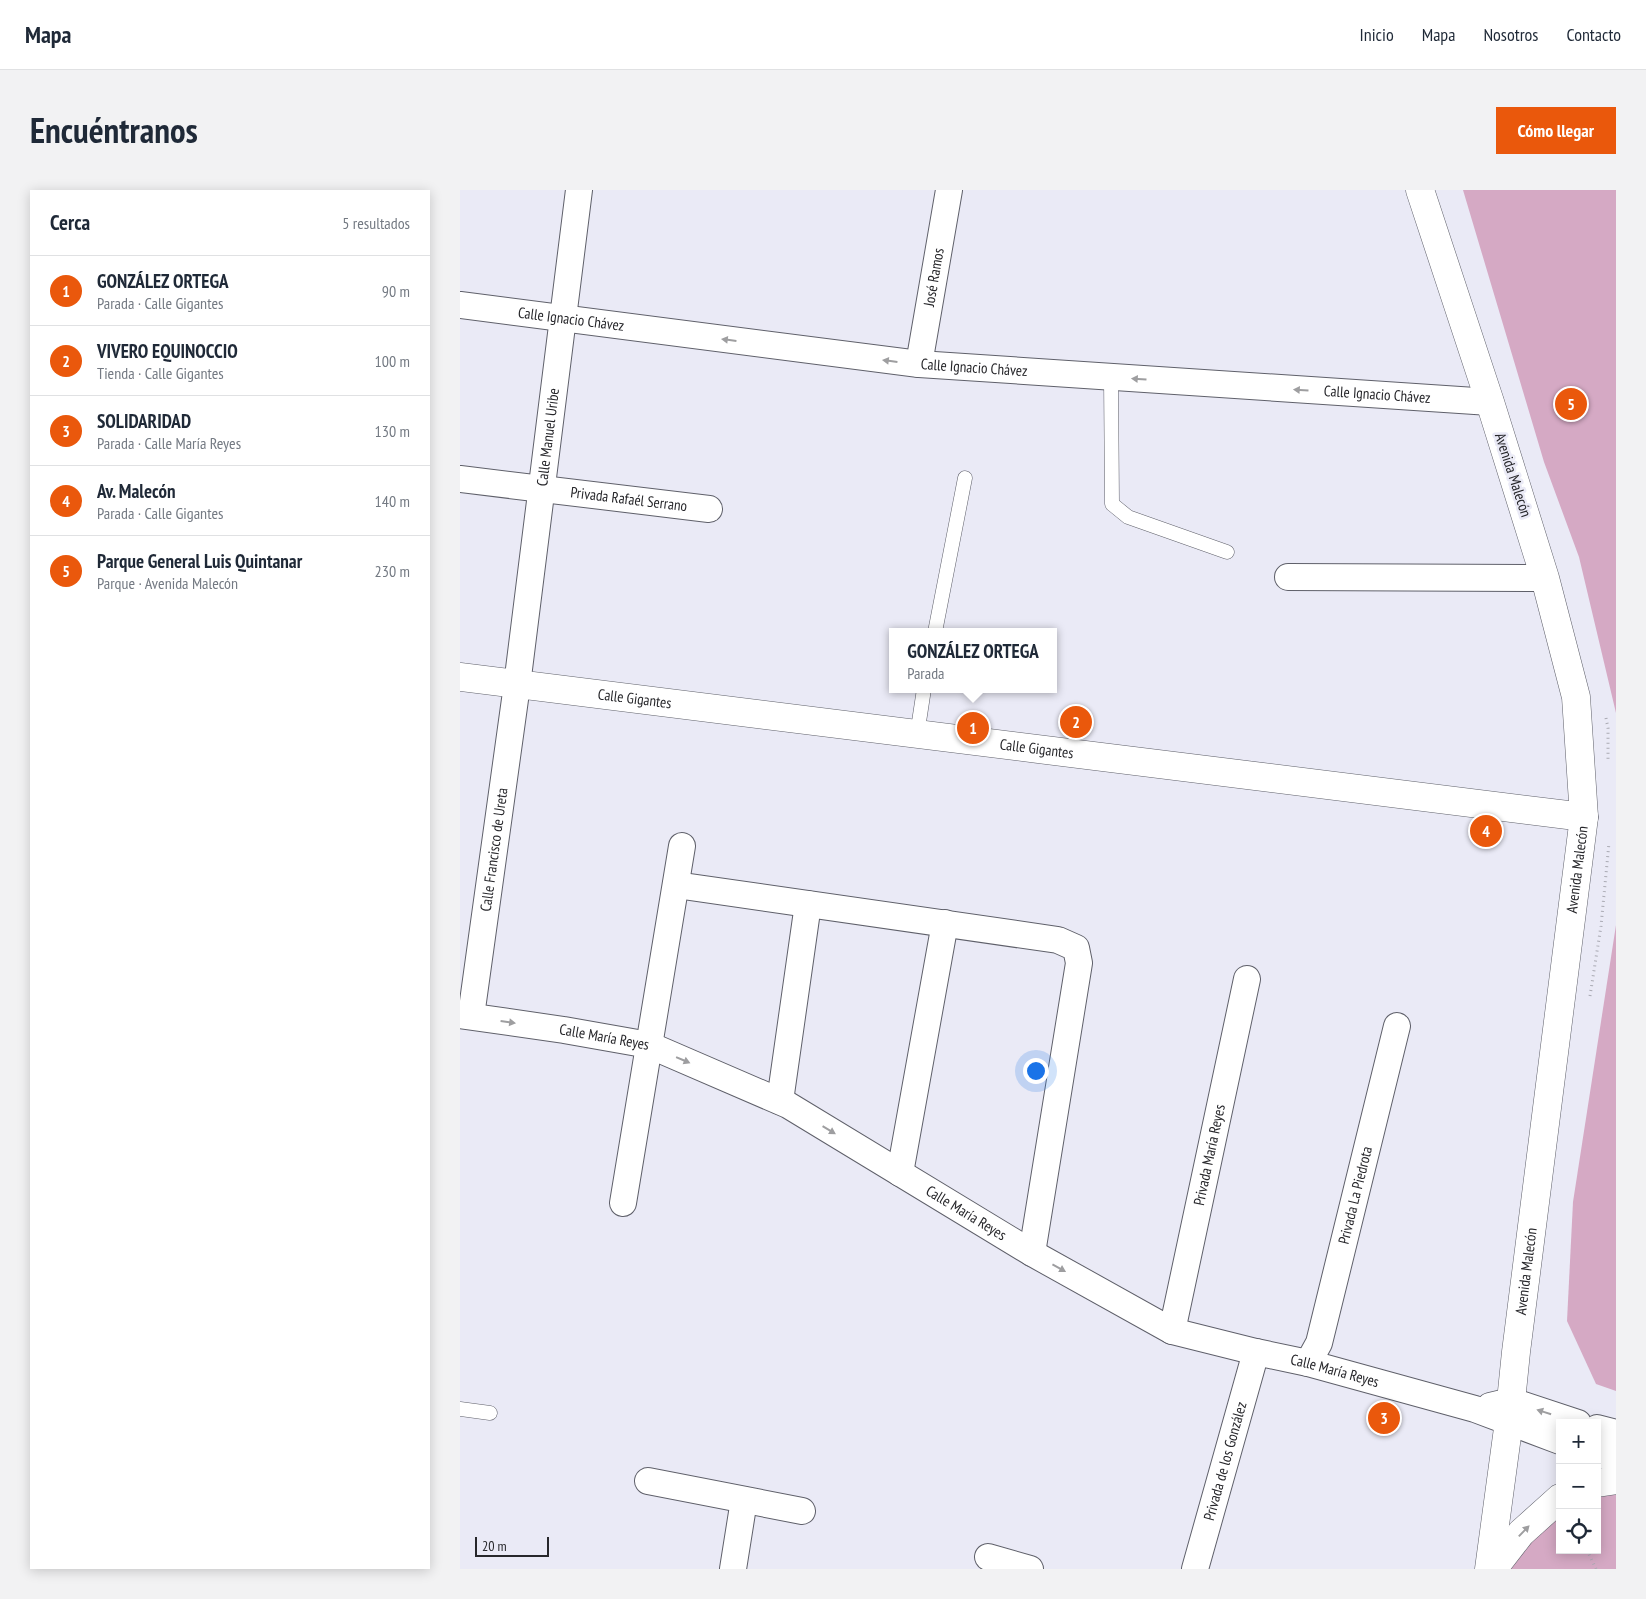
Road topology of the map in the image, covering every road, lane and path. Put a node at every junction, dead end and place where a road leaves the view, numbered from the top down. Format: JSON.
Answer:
{"nodes":[{"id":1,"x":579,"y":190,"type":"edge"},
{"id":2,"x":950,"y":190,"type":"edge"},
{"id":3,"x":1420,"y":190,"type":"edge"},
{"id":4,"x":460,"y":305,"type":"edge"},
{"id":5,"x":563,"y":319,"type":"junction"},
{"id":6,"x":919,"y":364,"type":"junction"},
{"id":7,"x":1111,"y":377,"type":"junction"},
{"id":8,"x":1490,"y":402,"type":"junction"},
{"id":9,"x":965,"y":478,"type":"dead end"},
{"id":10,"x":460,"y":479,"type":"edge"},
{"id":11,"x":541,"y":489,"type":"junction"},
{"id":12,"x":709,"y":509,"type":"dead end"},
{"id":13,"x":1227,"y":552,"type":"dead end"},
{"id":14,"x":1288,"y":577,"type":"dead end"},
{"id":15,"x":1546,"y":578,"type":"junction"},
{"id":16,"x":936,"y":628,"type":"edge"},
{"id":17,"x":460,"y":678,"type":"edge"},
{"id":18,"x":517,"y":685,"type":"junction"},
{"id":19,"x":923,"y":693,"type":"edge"},
{"id":20,"x":917,"y":735,"type":"junction"},
{"id":21,"x":1584,"y":817,"type":"junction"},
{"id":22,"x":682,"y":846,"type":"dead end"},
{"id":23,"x":676,"y":885,"type":"junction"},
{"id":24,"x":808,"y":904,"type":"junction"},
{"id":25,"x":945,"y":923,"type":"junction"},
{"id":26,"x":1247,"y":979,"type":"dead end"},
{"id":27,"x":465,"y":1016,"type":"edge"},
{"id":28,"x":1397,"y":1026,"type":"dead end"},
{"id":29,"x":649,"y":1046,"type":"junction"},
{"id":30,"x":780,"y":1101,"type":"junction"},
{"id":31,"x":900,"y":1173,"type":"junction"},
{"id":32,"x":623,"y":1203,"type":"dead end"},
{"id":33,"x":1032,"y":1253,"type":"junction"},
{"id":34,"x":1172,"y":1331,"type":"junction"},
{"id":35,"x":1256,"y":1352,"type":"junction"},
{"id":36,"x":1308,"y":1363,"type":"junction"},
{"id":37,"x":460,"y":1409,"type":"edge"},
{"id":38,"x":1510,"y":1411,"type":"junction"},
{"id":39,"x":490,"y":1413,"type":"dead end"},
{"id":40,"x":1556,"y":1419,"type":"edge"},
{"id":41,"x":1601,"y":1429,"type":"edge"},
{"id":42,"x":1616,"y":1433,"type":"edge"},
{"id":43,"x":1556,"y":1439,"type":"edge"},
{"id":44,"x":1601,"y":1454,"type":"edge"},
{"id":45,"x":1616,"y":1459,"type":"edge"},
{"id":46,"x":1616,"y":1480,"type":"edge"},
{"id":47,"x":648,"y":1481,"type":"dead end"},
{"id":48,"x":1601,"y":1482,"type":"edge"},
{"id":49,"x":744,"y":1500,"type":"junction"},
{"id":50,"x":1556,"y":1502,"type":"edge"},
{"id":51,"x":802,"y":1511,"type":"dead end"},
{"id":52,"x":1589,"y":1554,"type":"edge"},
{"id":53,"x":988,"y":1557,"type":"dead end"},
{"id":54,"x":733,"y":1569,"type":"edge"},
{"id":55,"x":1030,"y":1569,"type":"edge"},
{"id":56,"x":1195,"y":1569,"type":"edge"},
{"id":57,"x":1488,"y":1569,"type":"edge"},
{"id":58,"x":1493,"y":1569,"type":"edge"},
{"id":59,"x":1596,"y":1569,"type":"edge"}],
"edges":[{"from":1,"to":5,"type":"street","name":"Calle Manuel Uribe"},
{"from":2,"to":6,"type":"street","name":"José Ramos"},
{"from":3,"to":8,"type":"main road","name":"Avenida Malecón"},
{"from":4,"to":5,"type":"street","name":"Calle Ignacio Chávez"},
{"from":6,"to":5,"type":"street","name":"Calle Ignacio Chávez","one_way":true},
{"from":5,"to":11,"type":"street","name":"Calle Manuel Uribe"},
{"from":6,"to":7,"type":"street","name":"Calle Ignacio Chávez"},
{"from":8,"to":7,"type":"street","name":"Calle Ignacio Chávez","one_way":true},
{"from":7,"to":13,"type":"lane"},
{"from":8,"to":15,"type":"main road","name":"Avenida Malecón"},
{"from":9,"to":16,"type":"lane"},
{"from":10,"to":11,"type":"street","name":"Privada Rafaél Serrano"},
{"from":11,"to":12,"type":"street","name":"Privada Rafaél Serrano"},
{"from":11,"to":18,"type":"street","name":"Calle Manuel Uribe"},
{"from":14,"to":15,"type":"street"},
{"from":15,"to":21,"type":"main road","name":"Avenida Malecón"},
{"from":17,"to":18,"type":"main road","name":"Calle Gigantes"},
{"from":18,"to":20,"type":"main road","name":"Calle Gigantes"},
{"from":18,"to":27,"type":"street","name":"Calle Francisco de Ureta"},
{"from":19,"to":20,"type":"lane"},
{"from":20,"to":21,"type":"main road","name":"Calle Gigantes"},
{"from":21,"to":38,"type":"main road","name":"Avenida Malecón"},
{"from":22,"to":23,"type":"street"},
{"from":23,"to":24,"type":"street"},
{"from":23,"to":29,"type":"street"},
{"from":24,"to":25,"type":"street"},
{"from":24,"to":30,"type":"street"},
{"from":25,"to":31,"type":"street"},
{"from":25,"to":33,"type":"street"},
{"from":26,"to":34,"type":"street","name":"Privada María Reyes"},
{"from":27,"to":29,"type":"street","name":"Calle María Reyes","one_way":true},
{"from":28,"to":36,"type":"street","name":"Privada La Piedrota"},
{"from":29,"to":30,"type":"street","name":"Calle María Reyes","one_way":true},
{"from":29,"to":32,"type":"street"},
{"from":30,"to":31,"type":"street","name":"Calle María Reyes","one_way":true},
{"from":31,"to":33,"type":"street","name":"Calle María Reyes"},
{"from":33,"to":34,"type":"street","name":"Calle María Reyes","one_way":true},
{"from":34,"to":35,"type":"street","name":"Calle María Reyes"},
{"from":35,"to":36,"type":"street","name":"Calle María Reyes"},
{"from":35,"to":56,"type":"street","name":"Privada de los González"},
{"from":36,"to":38,"type":"street","name":"Calle María Reyes"},
{"from":37,"to":39,"type":"lane"},
{"from":40,"to":38,"type":"street","name":"Calle María Reyes","one_way":true},
{"from":38,"to":43,"type":"street","name":"Calle María Reyes"},
{"from":38,"to":57,"type":"main road","name":"Avenida Malecón"},
{"from":41,"to":42,"type":"street"},
{"from":44,"to":45,"type":"street"},
{"from":46,"to":48,"type":"main road"},
{"from":47,"to":49,"type":"street"},
{"from":49,"to":51,"type":"street"},
{"from":49,"to":54,"type":"street"},
{"from":58,"to":50,"type":"main road","one_way":true},
{"from":52,"to":59,"type":"path"},
{"from":53,"to":55,"type":"street"}]}
